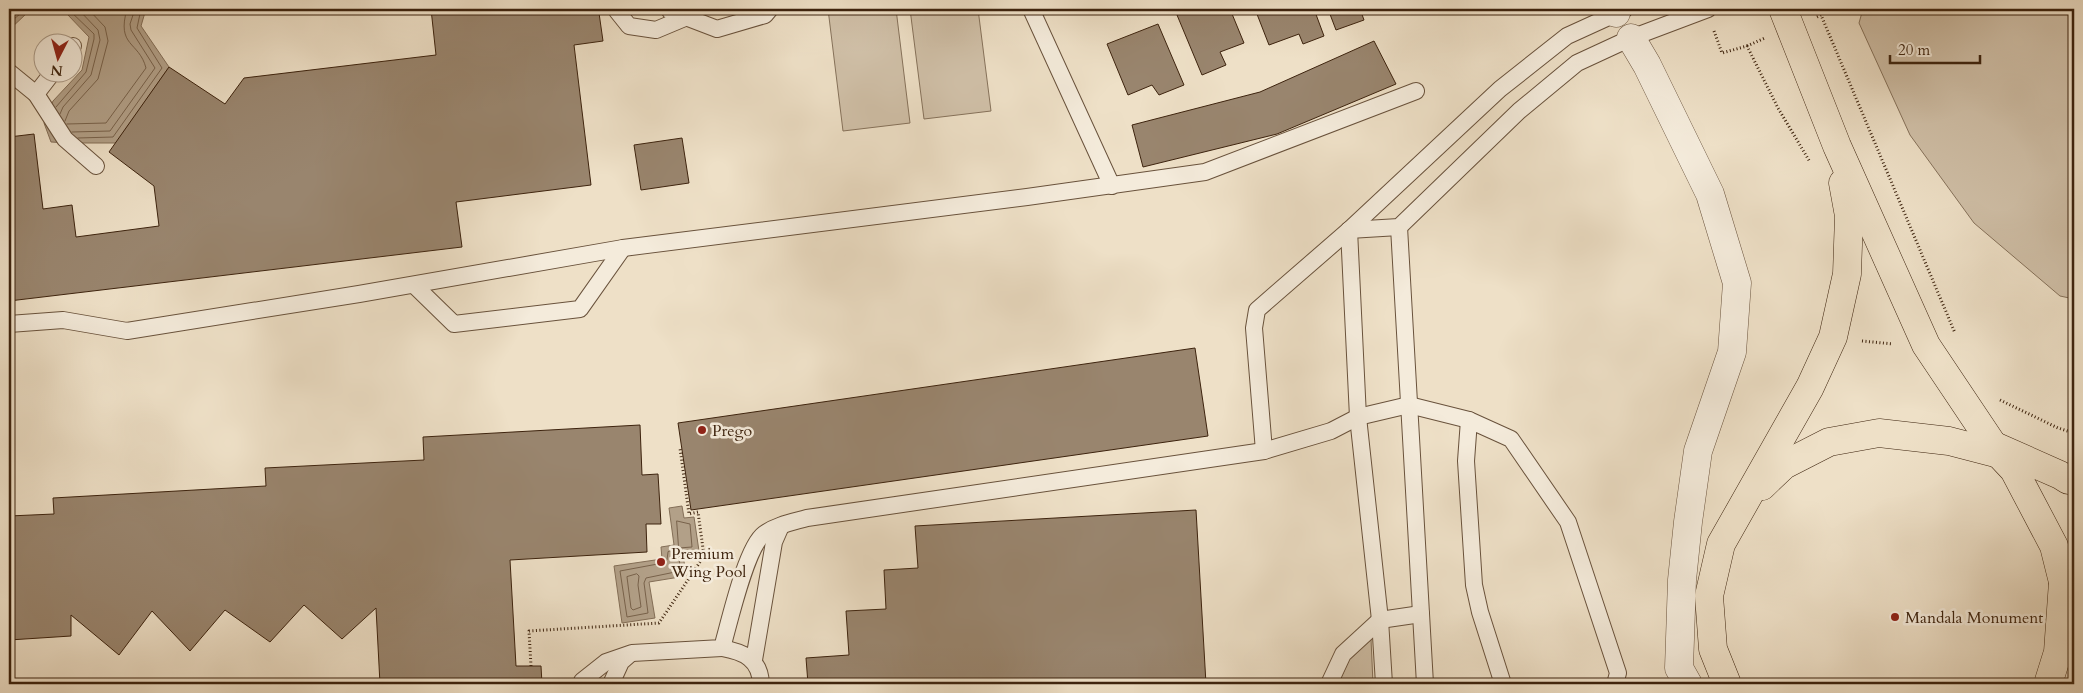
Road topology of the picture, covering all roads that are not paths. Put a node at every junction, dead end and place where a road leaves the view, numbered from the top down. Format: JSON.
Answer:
{"nodes":[{"id":1,"x":669,"y":9,"type":"edge"},
{"id":2,"x":770,"y":9,"type":"edge"},
{"id":3,"x":1032,"y":9,"type":"edge"},
{"id":4,"x":1707,"y":9,"type":"edge"},
{"id":5,"x":1781,"y":9,"type":"edge"},
{"id":6,"x":1619,"y":10,"type":"edge"},
{"id":7,"x":617,"y":11,"type":"dead end"},
{"id":8,"x":687,"y":18,"type":"junction"},
{"id":9,"x":1631,"y":38,"type":"junction"},
{"id":10,"x":9,"y":72,"type":"edge"},
{"id":11,"x":45,"y":82,"type":"edge"},
{"id":12,"x":1416,"y":91,"type":"dead end"},
{"id":13,"x":36,"y":94,"type":"junction"},
{"id":14,"x":1837,"y":146,"type":"junction"},
{"id":15,"x":96,"y":166,"type":"dead end"},
{"id":16,"x":1112,"y":186,"type":"junction"},
{"id":17,"x":1400,"y":227,"type":"junction"},
{"id":18,"x":1349,"y":230,"type":"junction"},
{"id":19,"x":623,"y":248,"type":"junction"},
{"id":20,"x":414,"y":285,"type":"junction"},
{"id":21,"x":9,"y":324,"type":"edge"},
{"id":22,"x":1408,"y":405,"type":"junction"},
{"id":23,"x":1358,"y":417,"type":"junction"},
{"id":24,"x":1469,"y":420,"type":"junction"},
{"id":25,"x":1264,"y":451,"type":"junction"},
{"id":26,"x":2002,"y":457,"type":"junction"},
{"id":27,"x":2071,"y":480,"type":"edge"},
{"id":28,"x":1748,"y":499,"type":"junction"},
{"id":29,"x":781,"y":526,"type":"junction"},
{"id":30,"x":2069,"y":591,"type":"edge"},
{"id":31,"x":1421,"y":614,"type":"junction"},
{"id":32,"x":1380,"y":620,"type":"junction"},
{"id":33,"x":2074,"y":630,"type":"edge"},
{"id":34,"x":722,"y":648,"type":"junction"},
{"id":35,"x":2058,"y":652,"type":"junction"},
{"id":36,"x":632,"y":653,"type":"junction"},
{"id":37,"x":754,"y":660,"type":"junction"},
{"id":38,"x":581,"y":684,"type":"edge"},
{"id":39,"x":611,"y":684,"type":"edge"},
{"id":40,"x":761,"y":684,"type":"edge"},
{"id":41,"x":1329,"y":684,"type":"edge"},
{"id":42,"x":1384,"y":684,"type":"edge"},
{"id":43,"x":1425,"y":684,"type":"edge"},
{"id":44,"x":1504,"y":684,"type":"edge"},
{"id":45,"x":1615,"y":684,"type":"edge"},
{"id":46,"x":1688,"y":684,"type":"edge"},
{"id":47,"x":1727,"y":684,"type":"edge"},
{"id":48,"x":2048,"y":684,"type":"edge"}],
"edges":[{"from":1,"to":8,"type":"lane"},
{"from":2,"to":8,"type":"lane"},
{"from":3,"to":16,"type":"lane"},
{"from":4,"to":9,"type":"lane"},
{"from":5,"to":14,"type":"highway"},
{"from":6,"to":9,"type":"lane"},
{"from":6,"to":18,"type":"lane"},
{"from":7,"to":8,"type":"lane"},
{"from":9,"to":17,"type":"lane"},
{"from":9,"to":46,"type":"street"},
{"from":10,"to":13,"type":"lane"},
{"from":11,"to":13,"type":"lane"},
{"from":12,"to":16,"type":"lane"},
{"from":13,"to":15,"type":"lane"},
{"from":14,"to":26,"type":"highway"},
{"from":14,"to":28,"type":"highway"},
{"from":16,"to":19,"type":"lane"},
{"from":17,"to":18,"type":"lane"},
{"from":17,"to":22,"type":"lane"},
{"from":18,"to":23,"type":"lane"},
{"from":18,"to":25,"type":"lane"},
{"from":19,"to":20,"type":"lane"},
{"from":19,"to":20,"type":"lane"},
{"from":20,"to":21,"type":"lane"},
{"from":22,"to":23,"type":"lane"},
{"from":22,"to":24,"type":"lane"},
{"from":22,"to":31,"type":"lane"},
{"from":23,"to":25,"type":"lane"},
{"from":23,"to":32,"type":"lane"},
{"from":24,"to":44,"type":"lane"},
{"from":24,"to":45,"type":"lane"},
{"from":25,"to":29,"type":"lane"},
{"from":26,"to":27,"type":"highway"},
{"from":26,"to":28,"type":"highway"},
{"from":26,"to":30,"type":"highway"},
{"from":28,"to":47,"type":"highway"},
{"from":29,"to":34,"type":"lane"},
{"from":29,"to":37,"type":"lane"},
{"from":30,"to":35,"type":"highway"},
{"from":31,"to":32,"type":"lane"},
{"from":31,"to":43,"type":"lane"},
{"from":32,"to":41,"type":"lane"},
{"from":32,"to":42,"type":"lane"},
{"from":33,"to":35,"type":"highway"},
{"from":34,"to":36,"type":"lane"},
{"from":34,"to":37,"type":"lane"},
{"from":35,"to":48,"type":"highway"},
{"from":36,"to":38,"type":"lane"},
{"from":36,"to":39,"type":"lane"},
{"from":37,"to":40,"type":"lane"}]}
